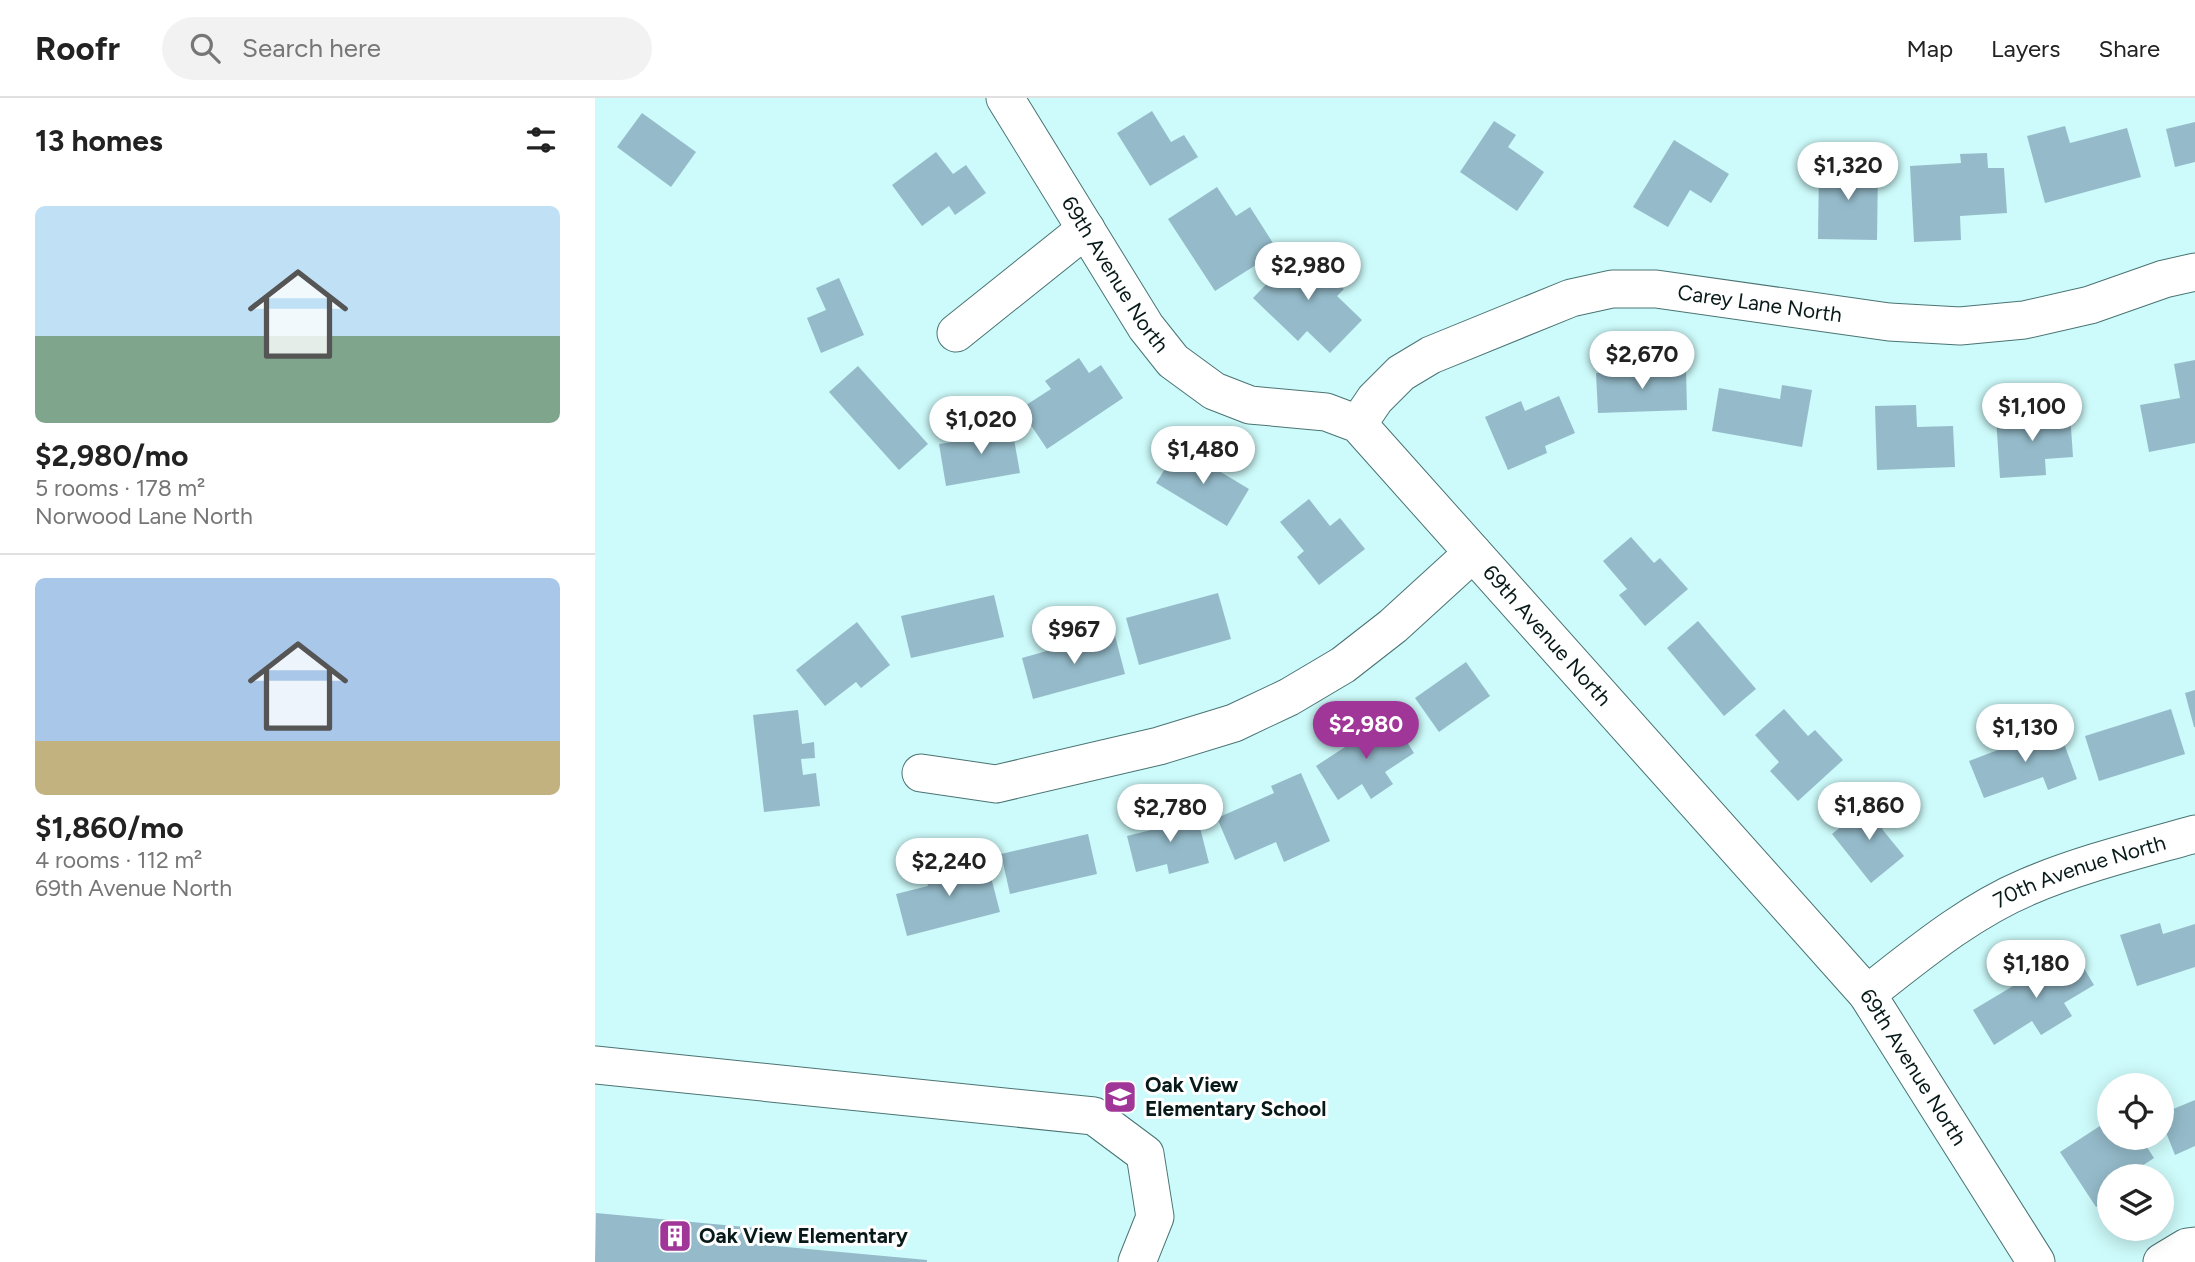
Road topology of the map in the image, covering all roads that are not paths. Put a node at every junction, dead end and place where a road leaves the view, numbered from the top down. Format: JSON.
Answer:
{"nodes":[{"id":1,"x":1005,"y":98,"type":"edge"},
{"id":2,"x":1086,"y":229,"type":"junction"},
{"id":3,"x":2195,"y":272,"type":"edge"},
{"id":4,"x":956,"y":333,"type":"dead end"},
{"id":5,"x":1358,"y":424,"type":"junction"},
{"id":6,"x":1473,"y":553,"type":"junction"},
{"id":7,"x":921,"y":773,"type":"dead end"},
{"id":8,"x":2195,"y":834,"type":"edge"},
{"id":9,"x":1867,"y":993,"type":"junction"},
{"id":10,"x":595,"y":1065,"type":"edge"},
{"id":11,"x":2195,"y":1246,"type":"edge"},
{"id":12,"x":1137,"y":1262,"type":"edge"},
{"id":13,"x":2036,"y":1262,"type":"edge"},
{"id":14,"x":2162,"y":1262,"type":"edge"}],
"edges":[{"from":1,"to":2,"type":"street","name":"69th Avenue North"},
{"from":2,"to":4,"type":"street"},
{"from":2,"to":5,"type":"street","name":"69th Avenue North"},
{"from":3,"to":5,"type":"street","name":"Carey Lane North"},
{"from":5,"to":6,"type":"street","name":"69th Avenue North"},
{"from":6,"to":7,"type":"street"},
{"from":6,"to":9,"type":"street","name":"69th Avenue North"},
{"from":8,"to":9,"type":"street","name":"70th Avenue North"},
{"from":9,"to":13,"type":"street","name":"69th Avenue North"},
{"from":10,"to":12,"type":"street"},
{"from":11,"to":14,"type":"street"}]}
